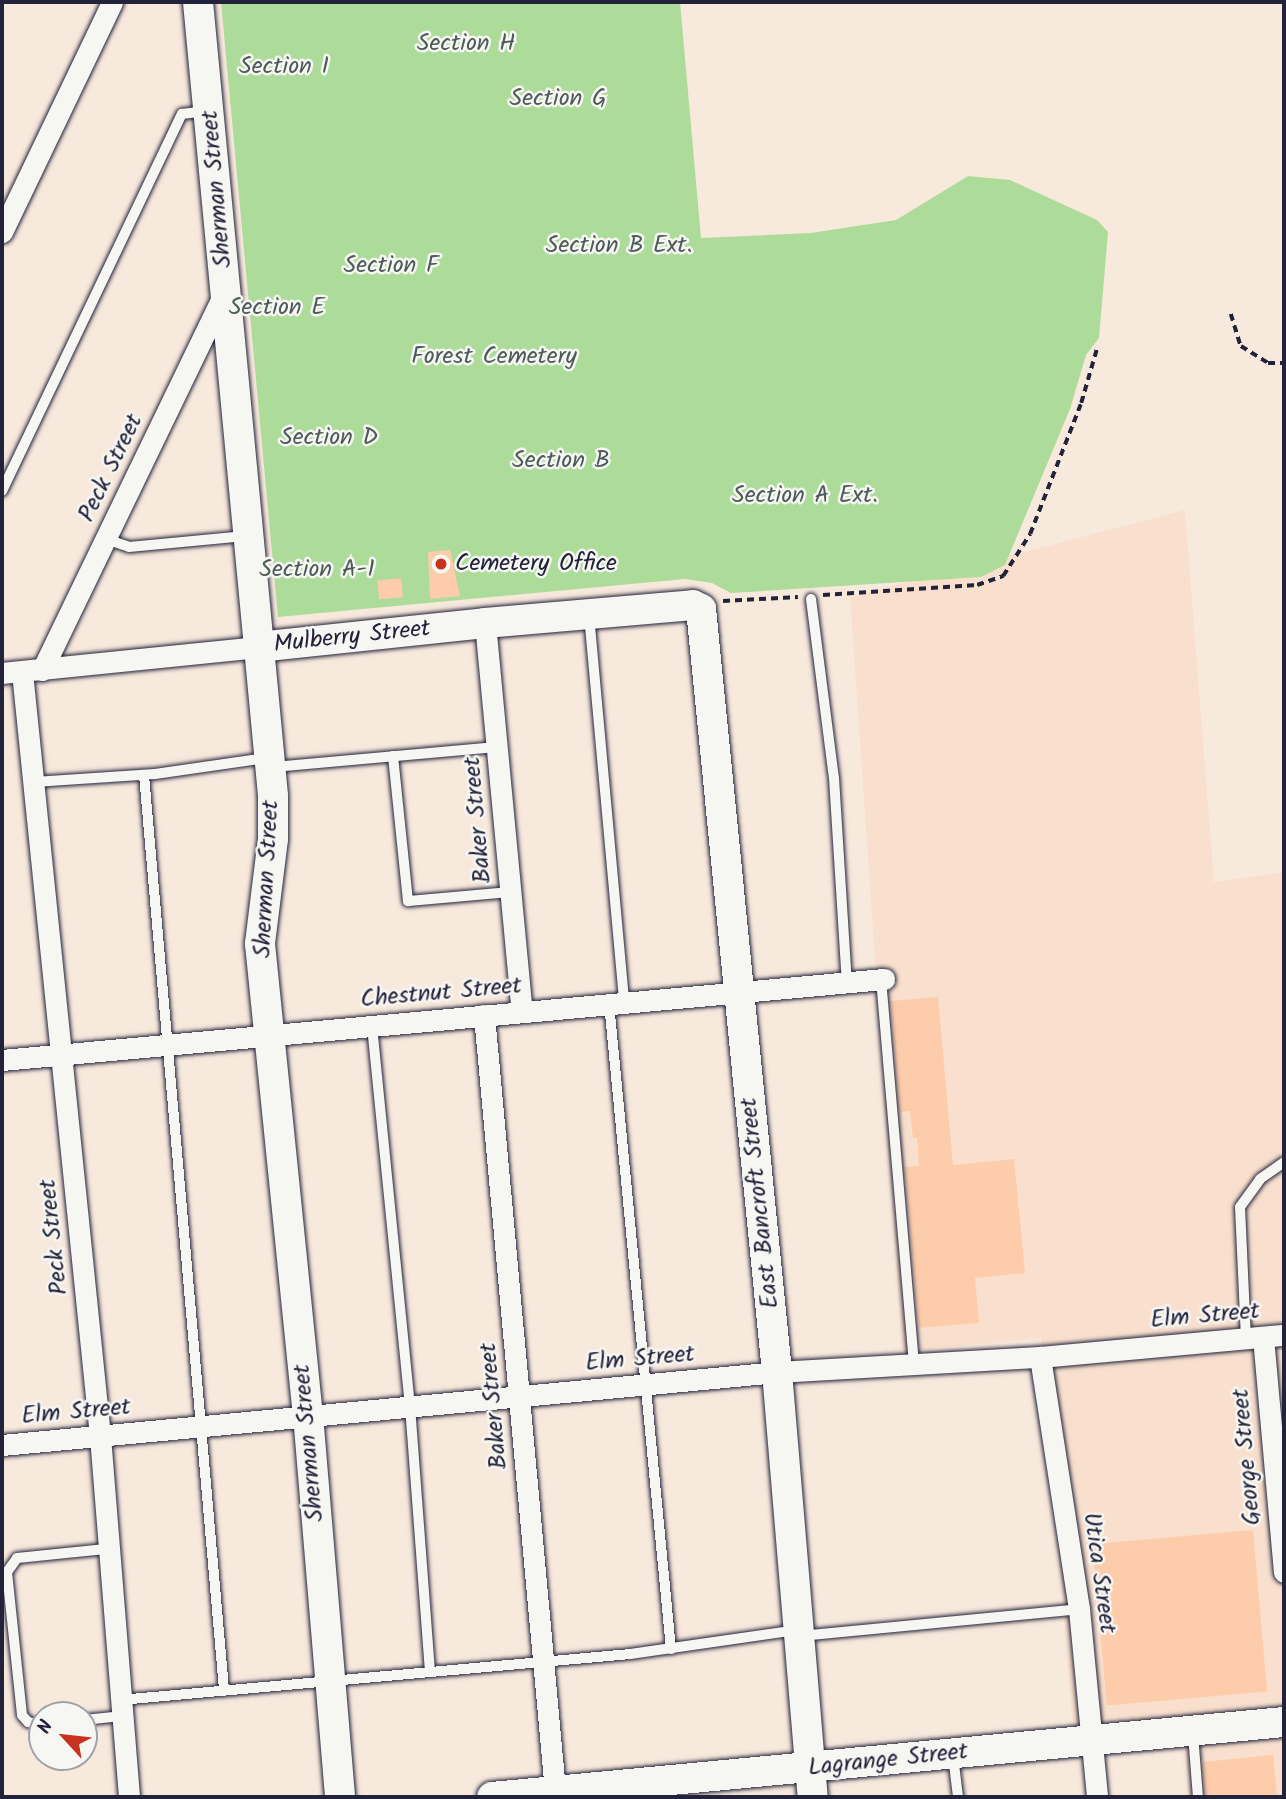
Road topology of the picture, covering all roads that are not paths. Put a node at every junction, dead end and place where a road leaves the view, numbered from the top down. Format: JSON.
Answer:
{"nodes":[{"id":1,"x":112,"y":2,"type":"edge"},
{"id":2,"x":198,"y":2,"type":"edge"},
{"id":3,"x":210,"y":110,"type":"junction"},
{"id":4,"x":2,"y":232,"type":"edge"},
{"id":5,"x":226,"y":288,"type":"junction"},
{"id":6,"x":2,"y":491,"type":"edge"},
{"id":7,"x":248,"y":536,"type":"junction"},
{"id":8,"x":106,"y":539,"type":"junction"},
{"id":9,"x":811,"y":599,"type":"dead end"},
{"id":10,"x":712,"y":605,"type":"joint"},
{"id":11,"x":589,"y":615,"type":"junction"},
{"id":12,"x":485,"y":623,"type":"junction"},
{"id":13,"x":258,"y":647,"type":"junction"},
{"id":14,"x":22,"y":672,"type":"edge"},
{"id":15,"x":497,"y":747,"type":"junction"},
{"id":16,"x":393,"y":756,"type":"junction"},
{"id":17,"x":269,"y":762,"type":"junction"},
{"id":18,"x":144,"y":775,"type":"junction"},
{"id":19,"x":34,"y":782,"type":"junction"},
{"id":20,"x":511,"y":892,"type":"junction"},
{"id":21,"x":883,"y":979,"type":"joint"},
{"id":22,"x":847,"y":982,"type":"junction"},
{"id":23,"x":738,"y":991,"type":"junction"},
{"id":24,"x":617,"y":1002,"type":"junction"},
{"id":25,"x":522,"y":1012,"type":"junction"},
{"id":26,"x":484,"y":1015,"type":"junction"},
{"id":27,"x":372,"y":1026,"type":"junction"},
{"id":28,"x":267,"y":1035,"type":"junction"},
{"id":29,"x":166,"y":1045,"type":"junction"},
{"id":30,"x":62,"y":1055,"type":"junction"},
{"id":31,"x":2,"y":1060,"type":"edge"},
{"id":32,"x":1284,"y":1162,"type":"edge"},
{"id":33,"x":1284,"y":1335,"type":"edge"},
{"id":34,"x":1254,"y":1338,"type":"junction"},
{"id":35,"x":1040,"y":1357,"type":"junction"},
{"id":36,"x":914,"y":1364,"type":"junction"},
{"id":37,"x":777,"y":1372,"type":"junction"},
{"id":38,"x":649,"y":1384,"type":"junction"},
{"id":39,"x":520,"y":1396,"type":"junction"},
{"id":40,"x":410,"y":1406,"type":"junction"},
{"id":41,"x":308,"y":1415,"type":"junction"},
{"id":42,"x":203,"y":1425,"type":"junction"},
{"id":43,"x":100,"y":1436,"type":"junction"},
{"id":44,"x":2,"y":1445,"type":"edge"},
{"id":45,"x":106,"y":1549,"type":"junction"},
{"id":46,"x":1284,"y":1572,"type":"edge"},
{"id":47,"x":1079,"y":1609,"type":"junction"},
{"id":48,"x":798,"y":1633,"type":"junction"},
{"id":49,"x":671,"y":1650,"type":"junction"},
{"id":50,"x":542,"y":1660,"type":"junction"},
{"id":51,"x":430,"y":1671,"type":"junction"},
{"id":52,"x":329,"y":1680,"type":"junction"},
{"id":53,"x":224,"y":1690,"type":"junction"},
{"id":54,"x":121,"y":1708,"type":"junction"},
{"id":55,"x":98,"y":1715,"type":"edge"},
{"id":56,"x":1284,"y":1722,"type":"edge"},
{"id":57,"x":28,"y":1723,"type":"edge"},
{"id":58,"x":1192,"y":1729,"type":"junction"},
{"id":59,"x":1092,"y":1739,"type":"junction"},
{"id":60,"x":953,"y":1753,"type":"junction"},
{"id":61,"x":812,"y":1783,"type":"edge"},
{"id":62,"x":555,"y":1791,"type":"junction"},
{"id":63,"x":588,"y":1793,"type":"edge"},
{"id":64,"x":129,"y":1797,"type":"edge"},
{"id":65,"x":340,"y":1797,"type":"edge"},
{"id":66,"x":492,"y":1797,"type":"edge"},
{"id":67,"x":958,"y":1797,"type":"edge"},
{"id":68,"x":1097,"y":1797,"type":"edge"},
{"id":69,"x":1198,"y":1797,"type":"edge"}],
"edges":[{"from":1,"to":4,"type":"street"},
{"from":2,"to":3,"type":"street","name":"Sherman Street"},
{"from":3,"to":5,"type":"street","name":"Sherman Street"},
{"from":3,"to":6,"type":"lane"},
{"from":5,"to":7,"type":"street","name":"Sherman Street"},
{"from":5,"to":8,"type":"street","name":"Peck Street"},
{"from":7,"to":8,"type":"lane"},
{"from":7,"to":13,"type":"street","name":"Sherman Street"},
{"from":8,"to":14,"type":"street","name":"Peck Street"},
{"from":9,"to":22,"type":"lane"},
{"from":10,"to":11,"type":"street","name":"Mulberry Street"},
{"from":10,"to":23,"type":"street","name":"East Bancroft Street"},
{"from":11,"to":12,"type":"street","name":"Mulberry Street"},
{"from":11,"to":24,"type":"lane"},
{"from":12,"to":13,"type":"street","name":"Mulberry Street"},
{"from":12,"to":15,"type":"street","name":"Baker Street"},
{"from":13,"to":14,"type":"street","name":"Mulberry Street"},
{"from":13,"to":17,"type":"street","name":"Sherman Street"},
{"from":14,"to":19,"type":"street","name":"Peck Street"},
{"from":15,"to":16,"type":"lane"},
{"from":15,"to":20,"type":"street","name":"Baker Street"},
{"from":16,"to":17,"type":"lane"},
{"from":16,"to":20,"type":"lane"},
{"from":17,"to":18,"type":"lane"},
{"from":17,"to":28,"type":"street","name":"Sherman Street"},
{"from":18,"to":19,"type":"lane"},
{"from":18,"to":29,"type":"lane"},
{"from":19,"to":30,"type":"street","name":"Peck Street"},
{"from":20,"to":25,"type":"street","name":"Baker Street"},
{"from":21,"to":22,"type":"street","name":"Chestnut Street"},
{"from":21,"to":36,"type":"lane"},
{"from":22,"to":23,"type":"street","name":"Chestnut Street"},
{"from":23,"to":24,"type":"street","name":"Chestnut Street"},
{"from":23,"to":37,"type":"street","name":"East Bancroft Street"},
{"from":24,"to":25,"type":"street","name":"Chestnut Street"},
{"from":24,"to":38,"type":"lane"},
{"from":25,"to":26,"type":"street","name":"Chestnut Street"},
{"from":26,"to":27,"type":"street","name":"Chestnut Street"},
{"from":26,"to":39,"type":"street","name":"Baker Street"},
{"from":27,"to":28,"type":"street","name":"Chestnut Street"},
{"from":27,"to":40,"type":"lane"},
{"from":28,"to":29,"type":"street","name":"Chestnut Street"},
{"from":28,"to":41,"type":"street","name":"Sherman Street"},
{"from":29,"to":30,"type":"street","name":"Chestnut Street"},
{"from":29,"to":42,"type":"lane"},
{"from":30,"to":31,"type":"street","name":"Chestnut Street"},
{"from":30,"to":43,"type":"street","name":"Peck Street"},
{"from":32,"to":34,"type":"lane"},
{"from":33,"to":34,"type":"street","name":"Elm Street"},
{"from":34,"to":35,"type":"street","name":"Elm Street"},
{"from":34,"to":46,"type":"street","name":"George Street"},
{"from":35,"to":36,"type":"street","name":"Elm Street"},
{"from":35,"to":47,"type":"street","name":"Utica Street"},
{"from":36,"to":37,"type":"street","name":"Elm Street"},
{"from":37,"to":38,"type":"street","name":"Elm Street"},
{"from":37,"to":48,"type":"street","name":"East Bancroft Street"},
{"from":38,"to":39,"type":"street","name":"Elm Street"},
{"from":38,"to":49,"type":"lane"},
{"from":39,"to":40,"type":"street","name":"Elm Street"},
{"from":39,"to":50,"type":"street","name":"Baker Street"},
{"from":40,"to":41,"type":"street","name":"Elm Street"},
{"from":40,"to":51,"type":"lane"},
{"from":41,"to":42,"type":"street","name":"Elm Street"},
{"from":41,"to":52,"type":"street","name":"Sherman Street"},
{"from":42,"to":43,"type":"street","name":"Elm Street"},
{"from":42,"to":53,"type":"lane"},
{"from":43,"to":44,"type":"street","name":"Elm Street"},
{"from":43,"to":45,"type":"street","name":"Peck Street"},
{"from":45,"to":54,"type":"street","name":"Peck Street"},
{"from":45,"to":57,"type":"lane"},
{"from":47,"to":48,"type":"lane"},
{"from":47,"to":59,"type":"street","name":"Utica Street"},
{"from":48,"to":49,"type":"lane"},
{"from":48,"to":61,"type":"street","name":"East Bancroft Street"},
{"from":49,"to":50,"type":"lane"},
{"from":50,"to":51,"type":"lane"},
{"from":50,"to":62,"type":"street","name":"Baker Street"},
{"from":51,"to":52,"type":"lane"},
{"from":52,"to":53,"type":"lane"},
{"from":52,"to":65,"type":"street","name":"Sherman Street"},
{"from":53,"to":54,"type":"lane"},
{"from":54,"to":55,"type":"lane"},
{"from":54,"to":64,"type":"street","name":"Peck Street"},
{"from":56,"to":58,"type":"street","name":"Lagrange Street"},
{"from":58,"to":59,"type":"street","name":"Lagrange Street"},
{"from":58,"to":69,"type":"lane"},
{"from":59,"to":60,"type":"street","name":"Lagrange Street"},
{"from":59,"to":68,"type":"street","name":"Utica Street"},
{"from":60,"to":61,"type":"street","name":"Lagrange Street"},
{"from":60,"to":67,"type":"lane"},
{"from":61,"to":63,"type":"street","name":"Lagrange Street"},
{"from":62,"to":63,"type":"street","name":"Lagrange Street"},
{"from":62,"to":66,"type":"street","name":"Lagrange Street"}]}
